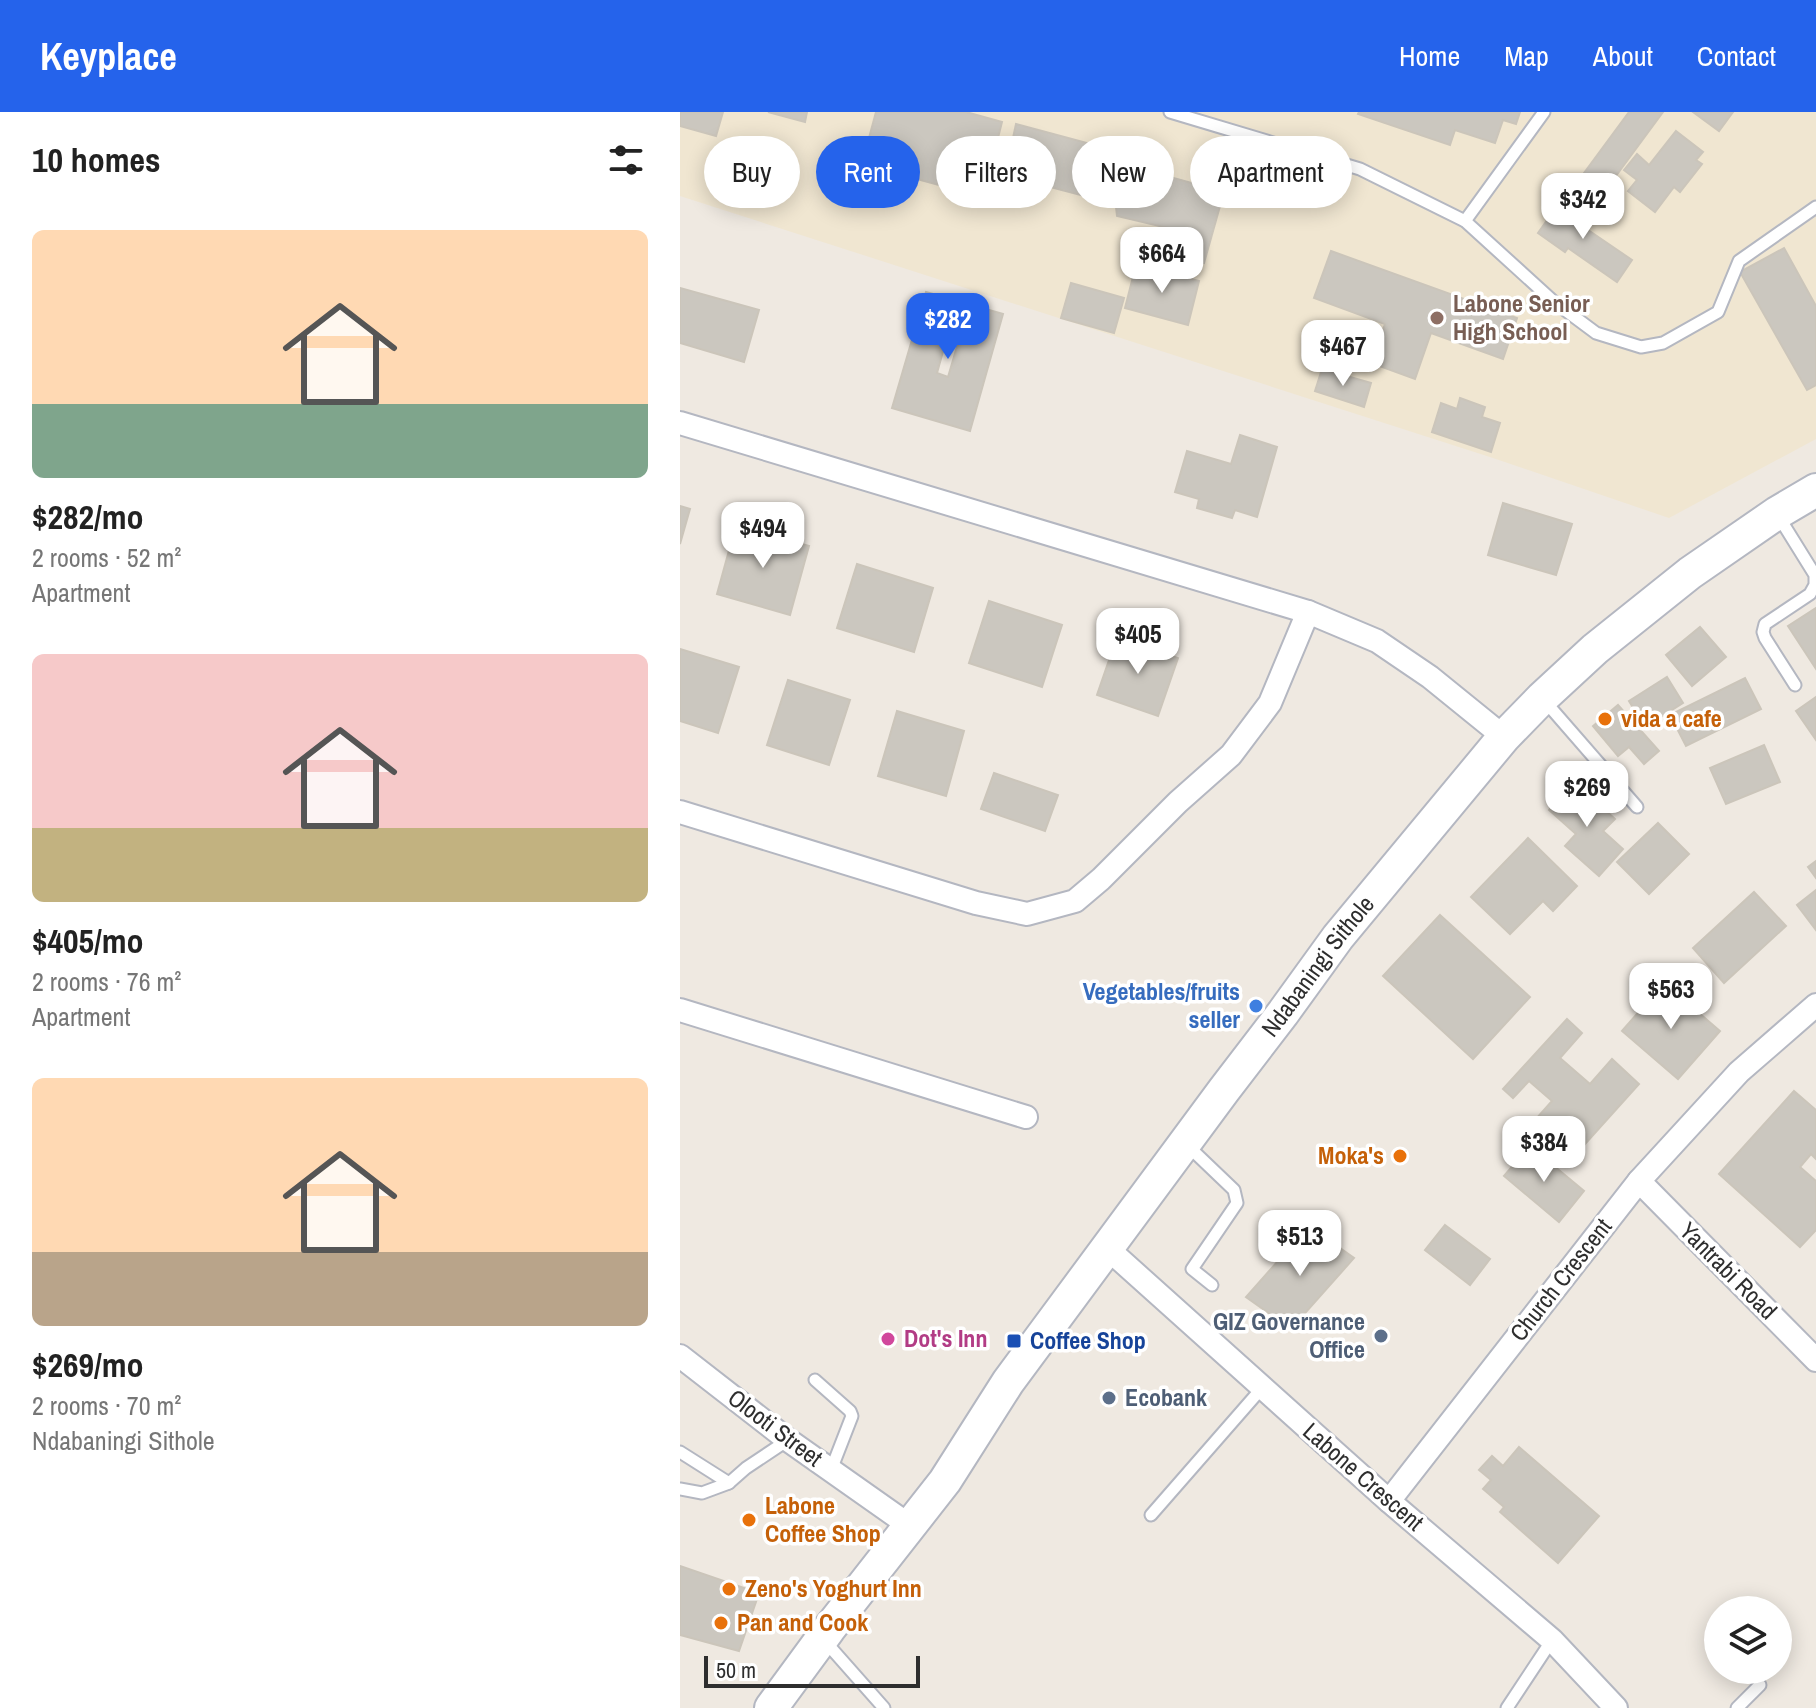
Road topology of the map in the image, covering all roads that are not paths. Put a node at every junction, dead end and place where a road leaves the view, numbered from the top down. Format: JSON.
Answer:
{"nodes":[{"id":1,"x":1170,"y":112,"type":"edge"},
{"id":2,"x":1544,"y":112,"type":"edge"},
{"id":3,"x":1816,"y":207,"type":"edge"},
{"id":4,"x":1465,"y":221,"type":"junction"},
{"id":5,"x":680,"y":423,"type":"edge"},
{"id":6,"x":1816,"y":490,"type":"edge"},
{"id":7,"x":1777,"y":513,"type":"junction"},
{"id":8,"x":1308,"y":612,"type":"junction"},
{"id":9,"x":1795,"y":685,"type":"dead end"},
{"id":10,"x":1542,"y":698,"type":"junction"},
{"id":11,"x":1504,"y":737,"type":"junction"},
{"id":12,"x":1637,"y":807,"type":"dead end"},
{"id":13,"x":680,"y":812,"type":"edge"},
{"id":14,"x":1816,"y":1005,"type":"edge"},
{"id":15,"x":680,"y":1010,"type":"edge"},
{"id":16,"x":1026,"y":1117,"type":"dead end"},
{"id":17,"x":1184,"y":1143,"type":"junction"},
{"id":18,"x":1639,"y":1181,"type":"junction"},
{"id":19,"x":1107,"y":1248,"type":"junction"},
{"id":20,"x":1212,"y":1285,"type":"dead end"},
{"id":21,"x":680,"y":1356,"type":"edge"},
{"id":22,"x":1816,"y":1360,"type":"edge"},
{"id":23,"x":815,"y":1380,"type":"dead end"},
{"id":24,"x":1262,"y":1388,"type":"junction"},
{"id":25,"x":788,"y":1440,"type":"junction"},
{"id":26,"x":680,"y":1452,"type":"edge"},
{"id":27,"x":831,"y":1470,"type":"junction"},
{"id":28,"x":729,"y":1483,"type":"junction"},
{"id":29,"x":680,"y":1489,"type":"edge"},
{"id":30,"x":1389,"y":1501,"type":"junction"},
{"id":31,"x":1151,"y":1515,"type":"dead end"},
{"id":32,"x":910,"y":1526,"type":"junction"},
{"id":33,"x":822,"y":1638,"type":"junction"},
{"id":34,"x":1552,"y":1640,"type":"junction"},
{"id":35,"x":1760,"y":1685,"type":"dead end"},
{"id":36,"x":771,"y":1708,"type":"edge"},
{"id":37,"x":884,"y":1708,"type":"edge"},
{"id":38,"x":1507,"y":1708,"type":"edge"},
{"id":39,"x":1616,"y":1708,"type":"edge"},
{"id":40,"x":1737,"y":1708,"type":"edge"}],
"edges":[{"from":1,"to":4,"type":"lane"},
{"from":2,"to":4,"type":"lane"},
{"from":3,"to":4,"type":"lane"},
{"from":5,"to":8,"type":"street"},
{"from":6,"to":7,"type":"street","name":"Ndabaningi Sithole"},
{"from":7,"to":9,"type":"lane"},
{"from":7,"to":10,"type":"street","name":"Ndabaningi Sithole"},
{"from":8,"to":11,"type":"street"},
{"from":8,"to":13,"type":"street"},
{"from":10,"to":11,"type":"street","name":"Ndabaningi Sithole"},
{"from":10,"to":12,"type":"lane"},
{"from":11,"to":17,"type":"street","name":"Ndabaningi Sithole"},
{"from":14,"to":18,"type":"street","name":"Church Crescent"},
{"from":15,"to":16,"type":"street"},
{"from":17,"to":19,"type":"street","name":"Ndabaningi Sithole"},
{"from":17,"to":20,"type":"lane"},
{"from":18,"to":22,"type":"street","name":"Yantrabi Road"},
{"from":18,"to":30,"type":"street","name":"Church Crescent"},
{"from":19,"to":24,"type":"street","name":"Labone Crescent"},
{"from":19,"to":32,"type":"street","name":"Ndabaningi Sithole"},
{"from":21,"to":25,"type":"street","name":"Olooti Street"},
{"from":23,"to":27,"type":"lane"},
{"from":24,"to":30,"type":"street","name":"Labone Crescent"},
{"from":24,"to":31,"type":"lane"},
{"from":25,"to":27,"type":"street","name":"Olooti Street"},
{"from":25,"to":28,"type":"lane"},
{"from":26,"to":28,"type":"lane"},
{"from":27,"to":32,"type":"street","name":"Olooti Street"},
{"from":28,"to":29,"type":"lane"},
{"from":30,"to":34,"type":"street","name":"Labone Crescent"},
{"from":32,"to":33,"type":"street","name":"Ndabaningi Sithole"},
{"from":33,"to":36,"type":"street","name":"Ndabaningi Sithole"},
{"from":33,"to":37,"type":"lane"},
{"from":34,"to":38,"type":"lane"},
{"from":34,"to":39,"type":"street","name":"Labone Crescent"},
{"from":35,"to":40,"type":"lane"}]}
